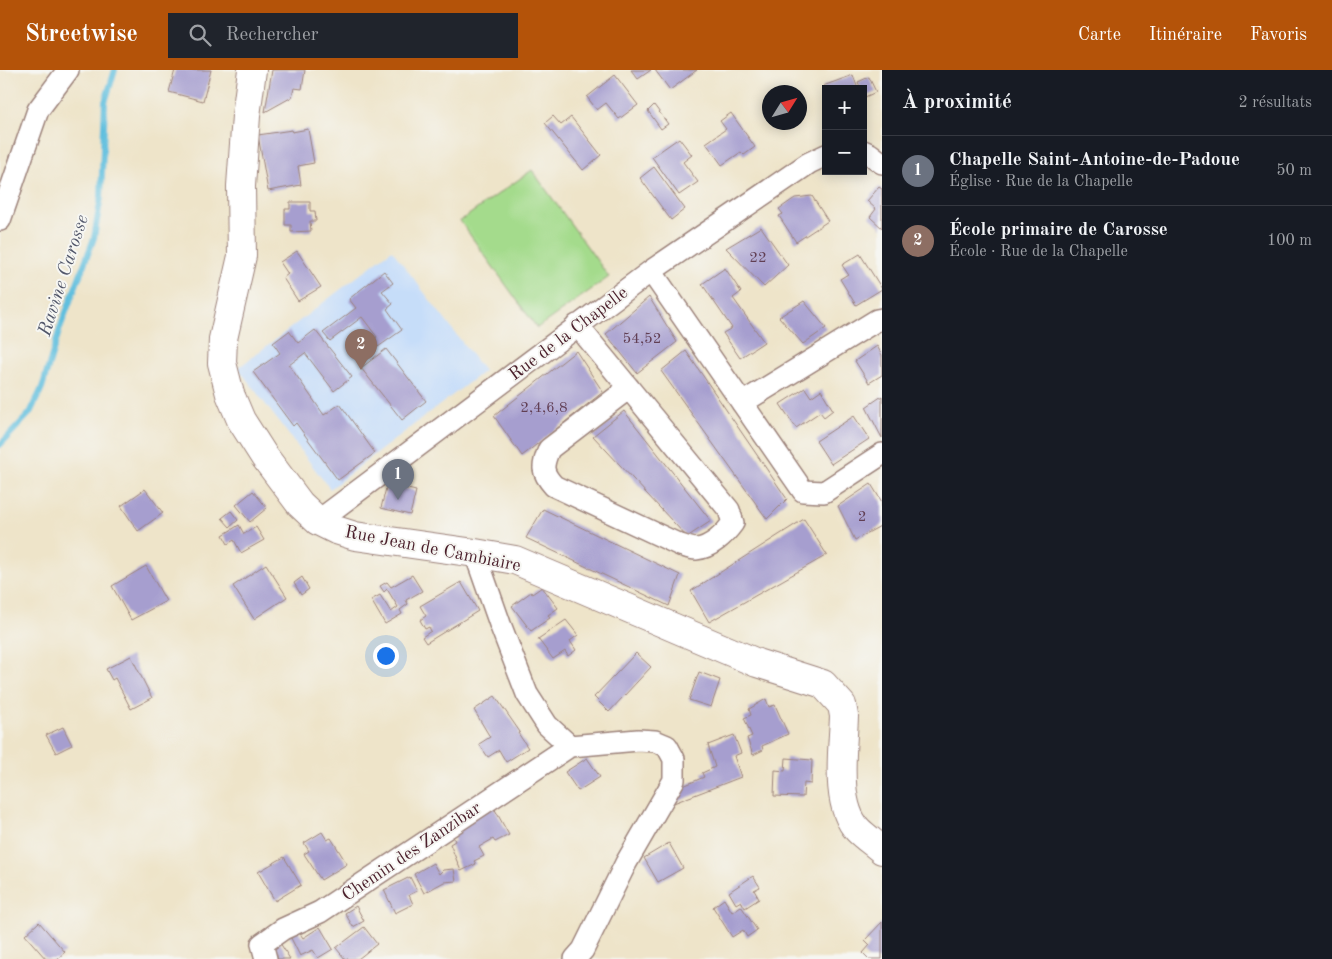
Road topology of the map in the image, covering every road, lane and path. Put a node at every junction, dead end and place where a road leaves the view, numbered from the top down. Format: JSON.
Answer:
{"nodes":[{"id":1,"x":68,"y":70,"type":"edge"},
{"id":2,"x":252,"y":70,"type":"edge"},
{"id":3,"x":867,"y":153,"type":"edge"},
{"id":4,"x":822,"y":157,"type":"edge"},
{"id":5,"x":882,"y":163,"type":"edge"},
{"id":6,"x":0,"y":220,"type":"edge"},
{"id":7,"x":650,"y":271,"type":"junction"},
{"id":8,"x":882,"y":318,"type":"edge"},
{"id":9,"x":577,"y":325,"type":"junction"},
{"id":10,"x":629,"y":388,"type":"junction"},
{"id":11,"x":742,"y":403,"type":"junction"},
{"id":12,"x":882,"y":454,"type":"edge"},
{"id":13,"x":318,"y":521,"type":"junction"},
{"id":14,"x":475,"y":553,"type":"junction"},
{"id":15,"x":570,"y":746,"type":"junction"},
{"id":16,"x":882,"y":850,"type":"edge"},
{"id":17,"x":266,"y":959,"type":"edge"},
{"id":18,"x":575,"y":959,"type":"edge"}],
"edges":[{"from":1,"to":6,"type":"street"},
{"from":2,"to":13,"type":"main road","name":"Rue Jean de Cambiaire"},
{"from":3,"to":5,"type":"street"},
{"from":4,"to":7,"type":"street","name":"Rue de la Chapelle"},
{"from":7,"to":9,"type":"street","name":"Rue de la Chapelle"},
{"from":7,"to":11,"type":"street"},
{"from":8,"to":11,"type":"street"},
{"from":9,"to":10,"type":"street"},
{"from":9,"to":13,"type":"street","name":"Rue de la Chapelle"},
{"from":10,"to":10,"type":"street"},
{"from":11,"to":12,"type":"street"},
{"from":13,"to":14,"type":"main road","name":"Rue Jean de Cambiaire"},
{"from":14,"to":15,"type":"street"},
{"from":14,"to":16,"type":"main road","name":"Rue Jean de Cambiaire"},
{"from":15,"to":17,"type":"street","name":"Chemin des Zanzibar"},
{"from":15,"to":18,"type":"street"}]}
